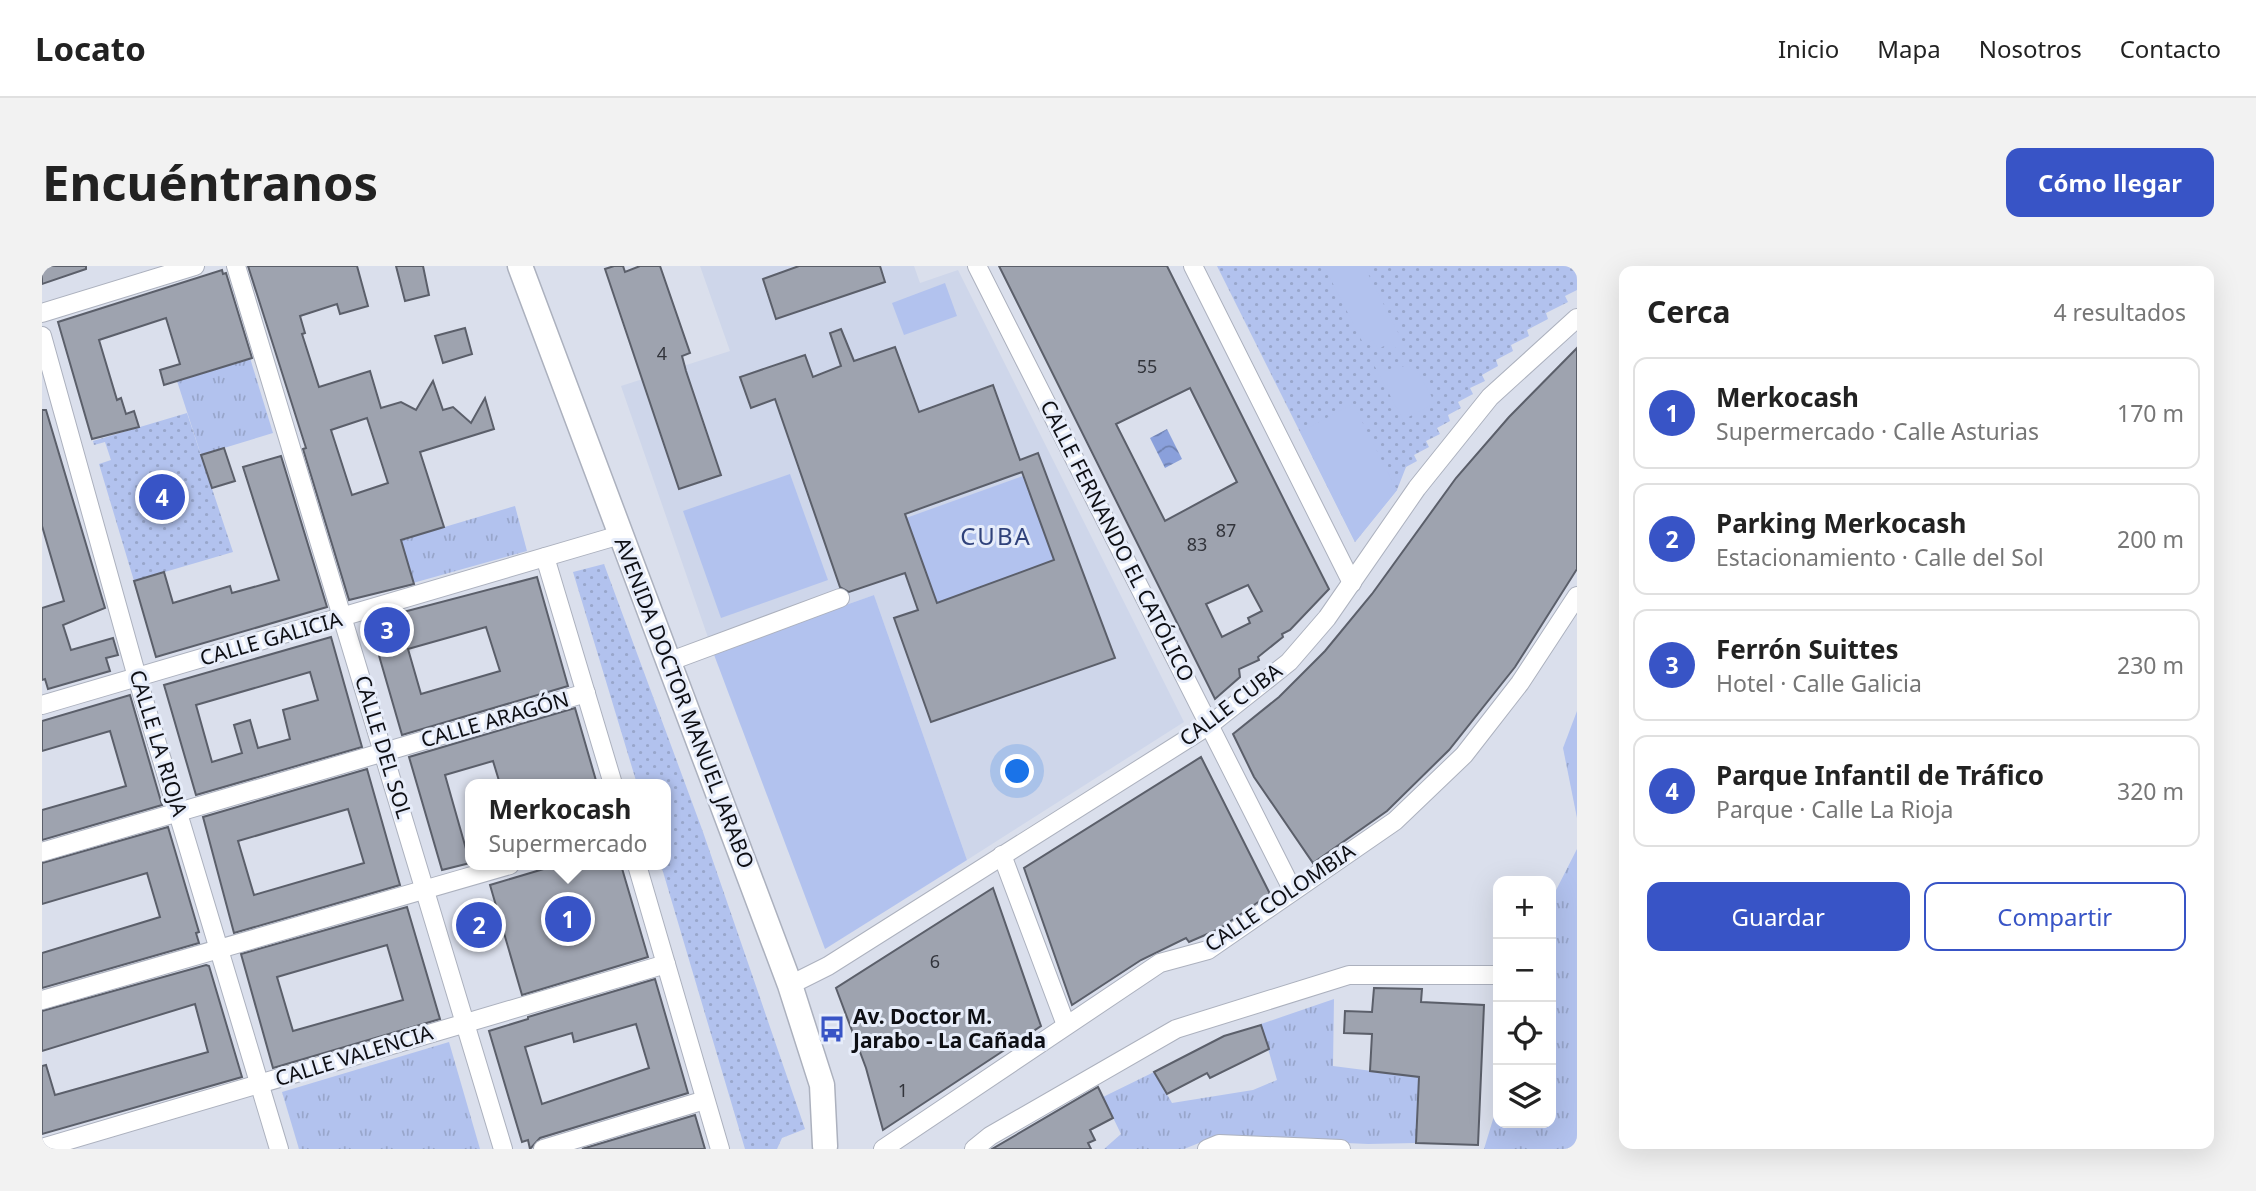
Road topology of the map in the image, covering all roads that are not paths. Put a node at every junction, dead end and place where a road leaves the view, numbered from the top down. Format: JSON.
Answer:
{"nodes":[{"id":1,"x":195,"y":266,"type":"edge"},
{"id":2,"x":236,"y":266,"type":"edge"},
{"id":3,"x":520,"y":266,"type":"edge"},
{"id":4,"x":976,"y":266,"type":"edge"},
{"id":5,"x":1193,"y":266,"type":"edge"},
{"id":6,"x":42,"y":313,"type":"edge"},
{"id":7,"x":1577,"y":318,"type":"edge"},
{"id":8,"x":42,"y":336,"type":"edge"},
{"id":9,"x":620,"y":534,"type":"junction"},
{"id":10,"x":545,"y":557,"type":"junction"},
{"id":11,"x":1352,"y":583,"type":"junction"},
{"id":12,"x":1577,"y":596,"type":"edge"},
{"id":13,"x":840,"y":598,"type":"dead end"},
{"id":14,"x":344,"y":618,"type":"junction"},
{"id":15,"x":668,"y":662,"type":"junction"},
{"id":16,"x":137,"y":677,"type":"junction"},
{"id":17,"x":586,"y":694,"type":"junction"},
{"id":18,"x":42,"y":705,"type":"edge"},
{"id":19,"x":1211,"y":724,"type":"junction"},
{"id":20,"x":385,"y":752,"type":"junction"},
{"id":21,"x":612,"y":779,"type":"edge"},
{"id":22,"x":179,"y":813,"type":"junction"},
{"id":23,"x":42,"y":852,"type":"edge"},
{"id":24,"x":1002,"y":855,"type":"junction"},
{"id":25,"x":493,"y":870,"type":"edge"},
{"id":26,"x":638,"y":870,"type":"edge"},
{"id":27,"x":425,"y":890,"type":"junction"},
{"id":28,"x":1293,"y":891,"type":"junction"},
{"id":29,"x":220,"y":949,"type":"junction"},
{"id":30,"x":666,"y":964,"type":"junction"},
{"id":31,"x":1493,"y":975,"type":"edge"},
{"id":32,"x":790,"y":985,"type":"junction"},
{"id":33,"x":42,"y":1000,"type":"edge"},
{"id":34,"x":465,"y":1023,"type":"junction"},
{"id":35,"x":1066,"y":1025,"type":"junction"},
{"id":36,"x":260,"y":1085,"type":"junction"},
{"id":37,"x":705,"y":1100,"type":"junction"},
{"id":38,"x":894,"y":1146,"type":"edge"},
{"id":39,"x":42,"y":1148,"type":"edge"},
{"id":40,"x":824,"y":1148,"type":"edge"},
{"id":41,"x":279,"y":1149,"type":"edge"},
{"id":42,"x":503,"y":1149,"type":"edge"},
{"id":43,"x":543,"y":1149,"type":"edge"},
{"id":44,"x":720,"y":1149,"type":"edge"},
{"id":45,"x":974,"y":1149,"type":"edge"},
{"id":46,"x":1207,"y":1149,"type":"edge"},
{"id":47,"x":1341,"y":1149,"type":"edge"}],
"edges":[{"from":1,"to":6,"type":"street"},
{"from":2,"to":14,"type":"street","name":"CALLE DEL SOL"},
{"from":3,"to":9,"type":"street","name":"AVENIDA DOCTOR MANUEL JARABO"},
{"from":4,"to":19,"type":"street","name":"CALLE FERNANDO EL CATÓLICO"},
{"from":5,"to":11,"type":"street"},
{"from":7,"to":11,"type":"street","name":"CALLE CUBA"},
{"from":8,"to":16,"type":"street","name":"CALLE LA RIOJA"},
{"from":9,"to":10,"type":"street","name":"CALLE GALICIA"},
{"from":9,"to":15,"type":"street","name":"AVENIDA DOCTOR MANUEL JARABO"},
{"from":10,"to":14,"type":"street","name":"CALLE GALICIA"},
{"from":10,"to":17,"type":"street"},
{"from":11,"to":19,"type":"street","name":"CALLE CUBA"},
{"from":12,"to":28,"type":"street","name":"CALLE COLOMBIA"},
{"from":13,"to":15,"type":"street"},
{"from":14,"to":16,"type":"street","name":"CALLE GALICIA"},
{"from":14,"to":20,"type":"street","name":"CALLE DEL SOL"},
{"from":15,"to":32,"type":"street","name":"AVENIDA DOCTOR MANUEL JARABO"},
{"from":16,"to":18,"type":"street","name":"CALLE GALICIA"},
{"from":16,"to":22,"type":"street","name":"CALLE LA RIOJA"},
{"from":17,"to":20,"type":"street","name":"CALLE ARAGÓN"},
{"from":17,"to":21,"type":"street"},
{"from":19,"to":24,"type":"street","name":"CALLE CUBA"},
{"from":19,"to":28,"type":"street","name":"CALLE FERNANDO EL CATÓLICO"},
{"from":20,"to":22,"type":"street","name":"CALLE ARAGÓN"},
{"from":20,"to":27,"type":"street","name":"CALLE DEL SOL"},
{"from":22,"to":23,"type":"street","name":"CALLE ARAGÓN"},
{"from":22,"to":29,"type":"street","name":"CALLE LA RIOJA"},
{"from":24,"to":32,"type":"street","name":"CALLE CUBA"},
{"from":24,"to":35,"type":"street"},
{"from":25,"to":27,"type":"street"},
{"from":26,"to":30,"type":"street"},
{"from":27,"to":29,"type":"street"},
{"from":27,"to":34,"type":"street","name":"CALLE DEL SOL"},
{"from":28,"to":35,"type":"street","name":"CALLE COLOMBIA"},
{"from":29,"to":33,"type":"street"},
{"from":29,"to":36,"type":"street","name":"CALLE LA RIOJA"},
{"from":30,"to":34,"type":"street","name":"CALLE VALENCIA"},
{"from":30,"to":37,"type":"street"},
{"from":31,"to":45,"type":"street"},
{"from":32,"to":40,"type":"street","name":"AVENIDA DOCTOR MANUEL JARABO"},
{"from":34,"to":36,"type":"street","name":"CALLE VALENCIA"},
{"from":34,"to":42,"type":"street","name":"CALLE DEL SOL"},
{"from":35,"to":38,"type":"street","name":"CALLE COLOMBIA"},
{"from":36,"to":39,"type":"street","name":"CALLE VALENCIA"},
{"from":36,"to":41,"type":"street","name":"CALLE LA RIOJA"},
{"from":37,"to":43,"type":"street"},
{"from":37,"to":44,"type":"street"},
{"from":46,"to":47,"type":"street"}]}
